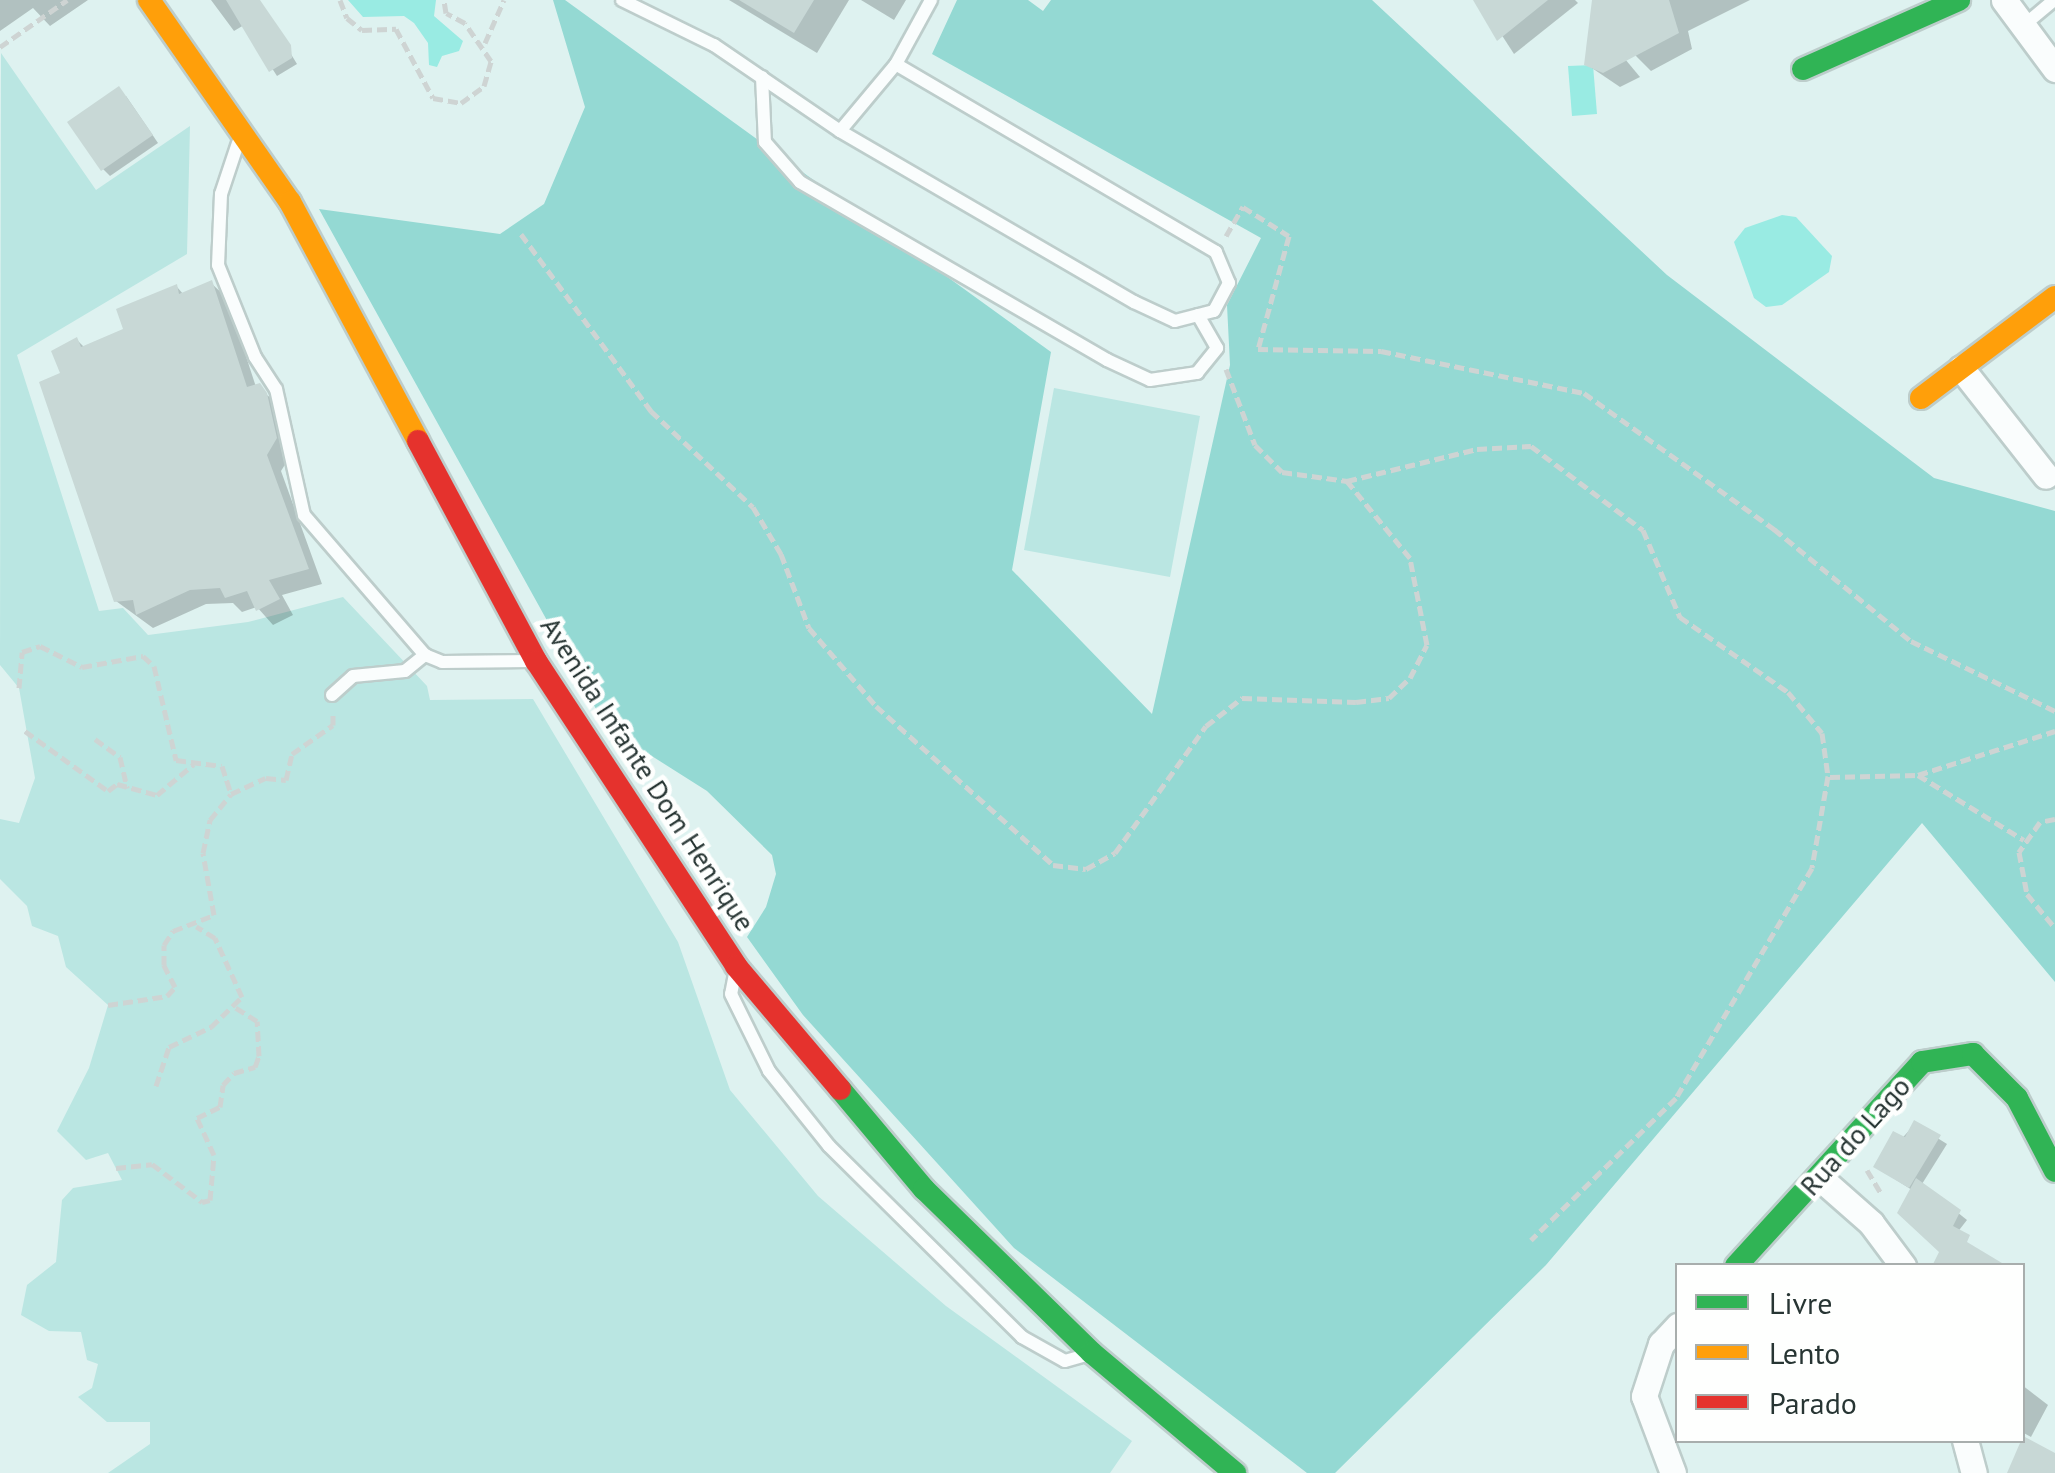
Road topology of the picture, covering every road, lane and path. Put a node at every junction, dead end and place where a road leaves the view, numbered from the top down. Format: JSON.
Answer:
{"nodes":[{"id":1,"x":66,"y":0,"type":"edge"},
{"id":2,"x":148,"y":0,"type":"edge"},
{"id":3,"x":340,"y":0,"type":"edge"},
{"id":4,"x":444,"y":0,"type":"edge"},
{"id":5,"x":504,"y":0,"type":"edge"},
{"id":6,"x":622,"y":0,"type":"edge"},
{"id":7,"x":931,"y":0,"type":"edge"},
{"id":8,"x":1959,"y":0,"type":"edge"},
{"id":9,"x":2004,"y":0,"type":"edge"},
{"id":10,"x":2054,"y":0,"type":"edge"},
{"id":11,"x":2023,"y":26,"type":"junction"},
{"id":12,"x":484,"y":44,"type":"junction"},
{"id":13,"x":0,"y":48,"type":"edge"},
{"id":14,"x":896,"y":64,"type":"junction"},
{"id":15,"x":2055,"y":69,"type":"edge"},
{"id":16,"x":1803,"y":70,"type":"dead end"},
{"id":17,"x":762,"y":77,"type":"junction"},
{"id":18,"x":242,"y":131,"type":"junction"},
{"id":19,"x":840,"y":131,"type":"junction"},
{"id":20,"x":521,"y":234,"type":"dead end"},
{"id":21,"x":1216,"y":252,"type":"junction"},
{"id":22,"x":2055,"y":296,"type":"edge"},
{"id":23,"x":1198,"y":315,"type":"junction"},
{"id":24,"x":1217,"y":348,"type":"junction"},
{"id":25,"x":1961,"y":368,"type":"junction"},
{"id":26,"x":1921,"y":398,"type":"dead end"},
{"id":27,"x":2046,"y":476,"type":"dead end"},
{"id":28,"x":1347,"y":481,"type":"junction"},
{"id":29,"x":425,"y":655,"type":"junction"},
{"id":30,"x":536,"y":661,"type":"junction"},
{"id":31,"x":19,"y":688,"type":"dead end"},
{"id":32,"x":332,"y":695,"type":"joint"},
{"id":33,"x":2055,"y":710,"type":"edge"},
{"id":34,"x":25,"y":731,"type":"dead end"},
{"id":35,"x":2055,"y":731,"type":"edge"},
{"id":36,"x":95,"y":739,"type":"dead end"},
{"id":37,"x":196,"y":762,"type":"junction"},
{"id":38,"x":1918,"y":775,"type":"junction"},
{"id":39,"x":1830,"y":777,"type":"dead end"},
{"id":40,"x":128,"y":788,"type":"junction"},
{"id":41,"x":231,"y":794,"type":"junction"},
{"id":42,"x":2055,"y":820,"type":"edge"},
{"id":43,"x":2024,"y":840,"type":"junction"},
{"id":44,"x":196,"y":926,"type":"junction"},
{"id":45,"x":2055,"y":928,"type":"edge"},
{"id":46,"x":736,"y":966,"type":"junction"},
{"id":47,"x":108,"y":1006,"type":"dead end"},
{"id":48,"x":236,"y":1007,"type":"junction"},
{"id":49,"x":156,"y":1086,"type":"dead end"},
{"id":50,"x":1860,"y":1157,"type":"dead end"},
{"id":51,"x":116,"y":1168,"type":"dead end"},
{"id":52,"x":2055,"y":1172,"type":"edge"},
{"id":53,"x":1820,"y":1178,"type":"junction"},
{"id":54,"x":1891,"y":1209,"type":"dead end"},
{"id":55,"x":1531,"y":1240,"type":"dead end"},
{"id":56,"x":1739,"y":1263,"type":"edge"},
{"id":57,"x":1901,"y":1263,"type":"edge"},
{"id":58,"x":1675,"y":1329,"type":"edge"},
{"id":59,"x":1092,"y":1353,"type":"junction"},
{"id":60,"x":1966,"y":1443,"type":"edge"},
{"id":61,"x":1235,"y":1473,"type":"edge"},
{"id":62,"x":1673,"y":1473,"type":"edge"},
{"id":63,"x":1974,"y":1473,"type":"edge"}],
"edges":[{"from":1,"to":13,"type":"path"},
{"from":2,"to":18,"type":"street","name":"Avenida Infante Dom Henrique"},
{"from":3,"to":12,"type":"path"},
{"from":4,"to":12,"type":"path"},
{"from":5,"to":12,"type":"path"},
{"from":6,"to":17,"type":"lane"},
{"from":7,"to":14,"type":"lane"},
{"from":8,"to":16,"type":"street"},
{"from":9,"to":11,"type":"street"},
{"from":10,"to":11,"type":"lane"},
{"from":11,"to":15,"type":"street"},
{"from":14,"to":19,"type":"lane"},
{"from":14,"to":21,"type":"lane"},
{"from":17,"to":19,"type":"lane"},
{"from":17,"to":24,"type":"lane"},
{"from":18,"to":29,"type":"lane"},
{"from":18,"to":30,"type":"street","name":"Avenida Infante Dom Henrique"},
{"from":19,"to":23,"type":"lane"},
{"from":20,"to":28,"type":"path"},
{"from":21,"to":23,"type":"lane"},
{"from":21,"to":33,"type":"path"},
{"from":22,"to":25,"type":"street"},
{"from":23,"to":24,"type":"lane"},
{"from":24,"to":28,"type":"path"},
{"from":25,"to":26,"type":"street"},
{"from":25,"to":27,"type":"street"},
{"from":28,"to":55,"type":"path"},
{"from":29,"to":30,"type":"lane"},
{"from":29,"to":32,"type":"lane"},
{"from":30,"to":46,"type":"street","name":"Avenida Infante Dom Henrique"},
{"from":31,"to":37,"type":"path"},
{"from":32,"to":41,"type":"path"},
{"from":34,"to":40,"type":"path"},
{"from":35,"to":38,"type":"path"},
{"from":36,"to":40,"type":"path"},
{"from":37,"to":40,"type":"path"},
{"from":37,"to":41,"type":"path"},
{"from":38,"to":39,"type":"path"},
{"from":38,"to":43,"type":"path"},
{"from":41,"to":44,"type":"path"},
{"from":42,"to":43,"type":"path"},
{"from":43,"to":45,"type":"path"},
{"from":44,"to":47,"type":"path"},
{"from":44,"to":48,"type":"path"},
{"from":46,"to":59,"type":"street","name":"Avenida Infante Dom Henrique"},
{"from":46,"to":59,"type":"lane"},
{"from":48,"to":49,"type":"path"},
{"from":48,"to":51,"type":"path"},
{"from":50,"to":54,"type":"path"},
{"from":52,"to":53,"type":"street","name":"Rua do Lago"},
{"from":53,"to":56,"type":"street","name":"Rua do Lago"},
{"from":53,"to":57,"type":"street"},
{"from":58,"to":62,"type":"street"},
{"from":59,"to":61,"type":"street","name":"Avenida Infante Dom Henrique"},
{"from":60,"to":63,"type":"street"}]}
